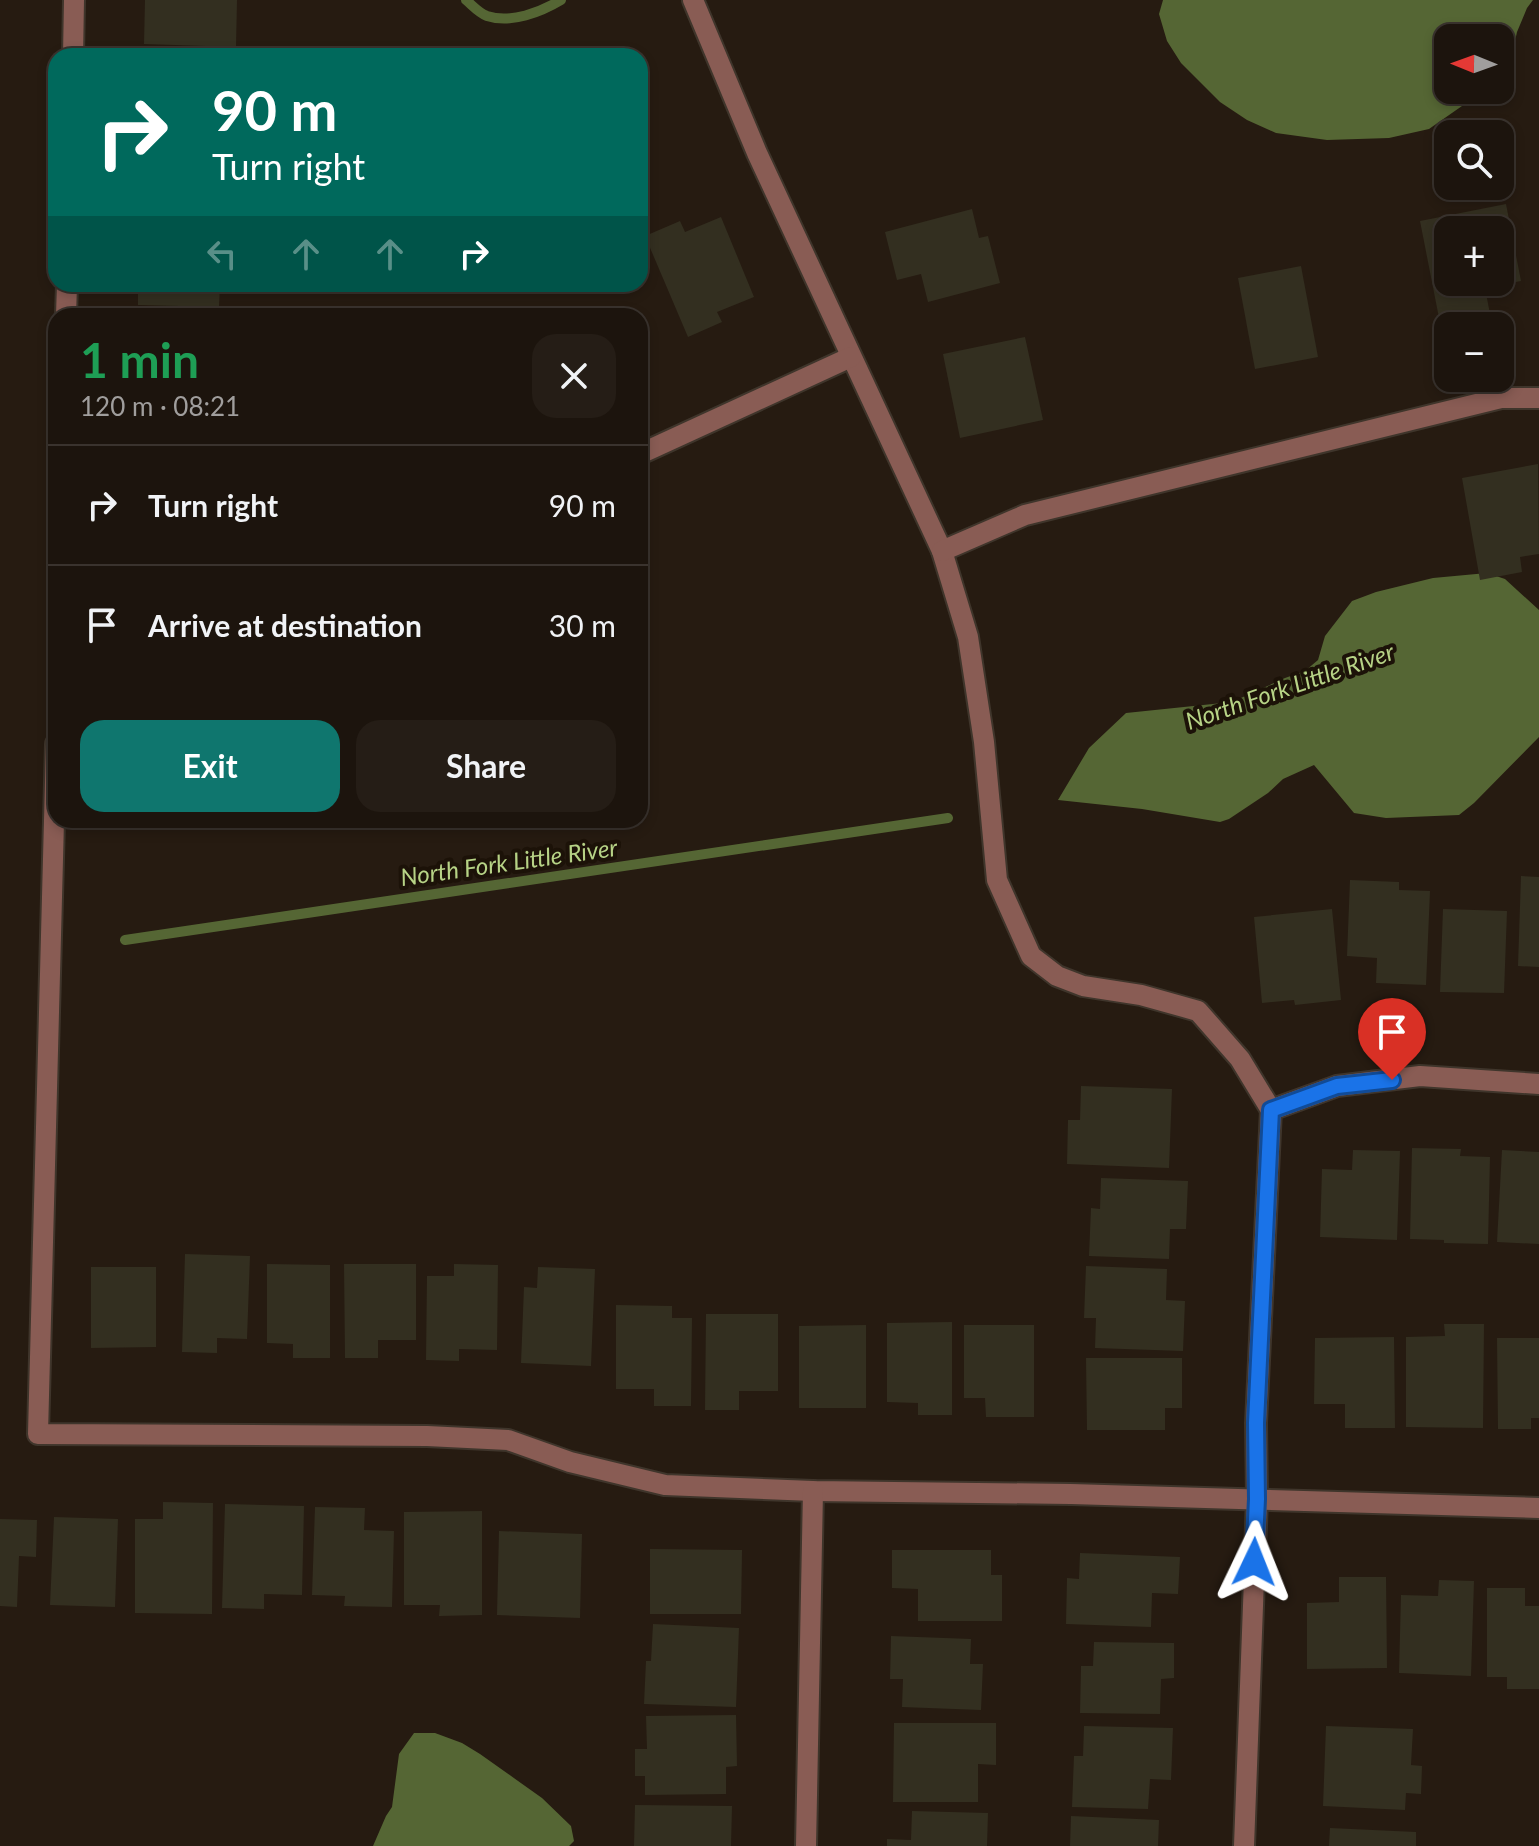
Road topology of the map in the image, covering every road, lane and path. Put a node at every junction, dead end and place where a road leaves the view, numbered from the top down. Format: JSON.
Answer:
{"nodes":[{"id":1,"x":74,"y":0,"type":"edge"},
{"id":2,"x":693,"y":0,"type":"edge"},
{"id":3,"x":73,"y":48,"type":"edge"},
{"id":4,"x":851,"y":357,"type":"junction"},
{"id":5,"x":1539,"y":398,"type":"edge"},
{"id":6,"x":648,"y":450,"type":"edge"},
{"id":7,"x":942,"y":551,"type":"junction"},
{"id":8,"x":54,"y":828,"type":"edge"},
{"id":9,"x":1539,"y":1084,"type":"edge"},
{"id":10,"x":1271,"y":1110,"type":"junction"},
{"id":11,"x":813,"y":1491,"type":"junction"},
{"id":12,"x":1257,"y":1499,"type":"junction"},
{"id":13,"x":1539,"y":1508,"type":"edge"},
{"id":14,"x":806,"y":1846,"type":"edge"},
{"id":15,"x":1244,"y":1846,"type":"edge"}],
"edges":[{"from":1,"to":3,"type":"street"},
{"from":2,"to":4,"type":"street"},
{"from":4,"to":6,"type":"street"},
{"from":4,"to":7,"type":"street"},
{"from":5,"to":7,"type":"street"},
{"from":7,"to":10,"type":"street"},
{"from":8,"to":11,"type":"street"},
{"from":9,"to":10,"type":"street"},
{"from":10,"to":12,"type":"street"},
{"from":11,"to":12,"type":"street"},
{"from":11,"to":14,"type":"street"},
{"from":12,"to":13,"type":"street"},
{"from":12,"to":15,"type":"street"}]}
